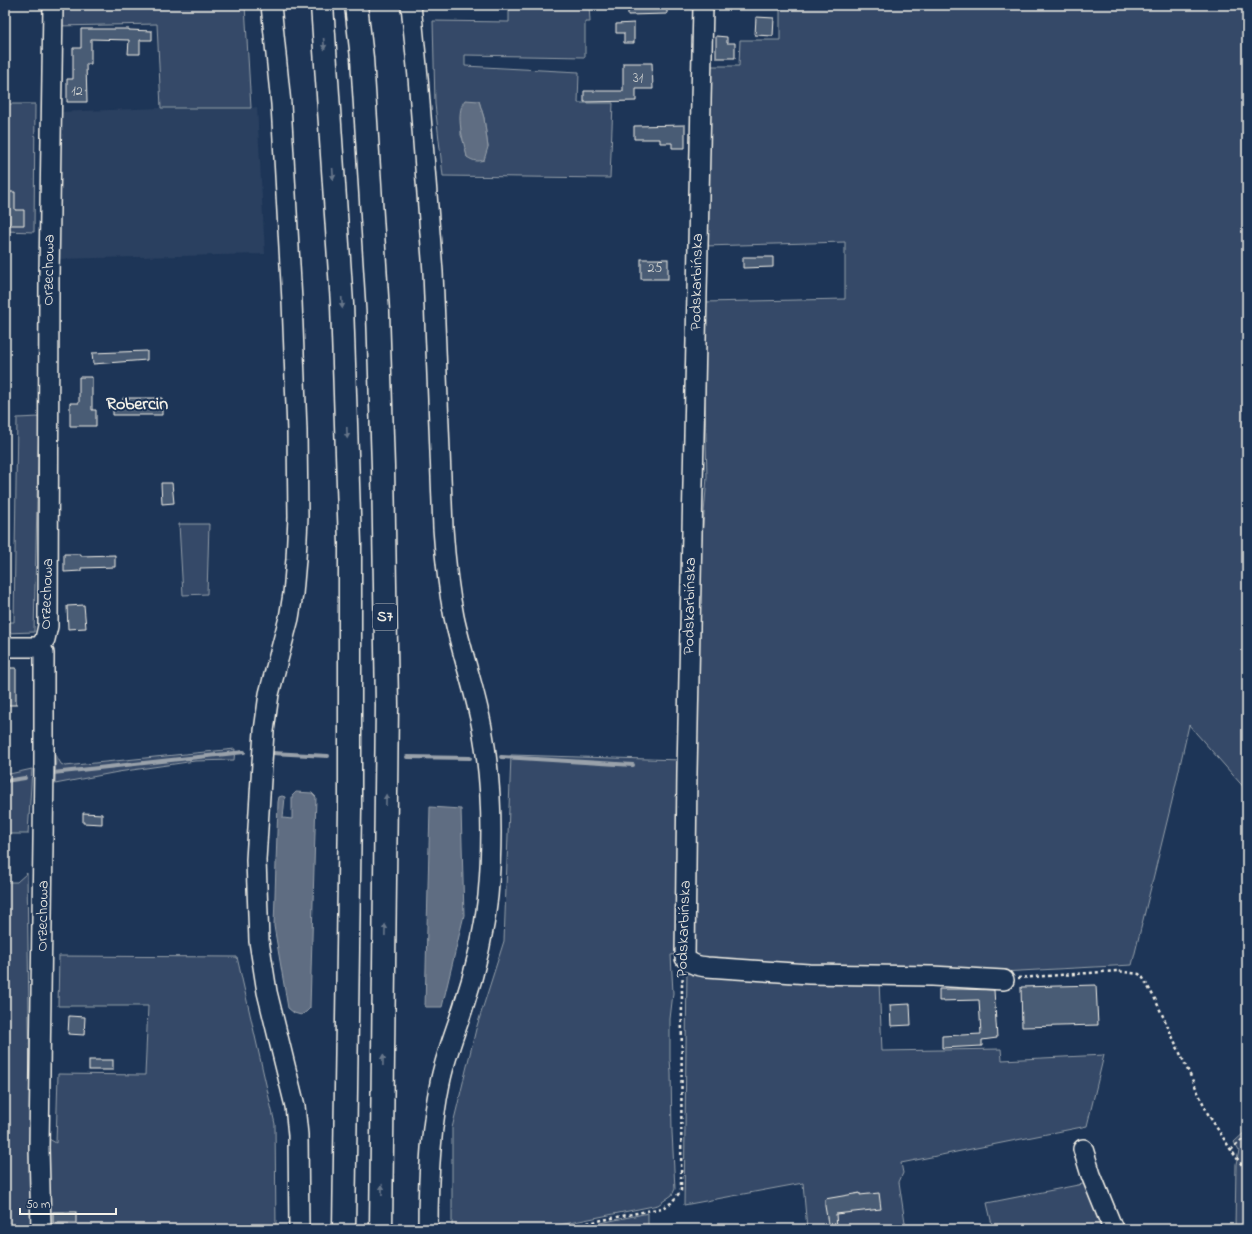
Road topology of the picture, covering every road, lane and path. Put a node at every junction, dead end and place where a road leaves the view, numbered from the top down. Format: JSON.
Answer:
{"nodes":[{"id":1,"x":53,"y":5,"type":"edge"},
{"id":2,"x":271,"y":5,"type":"edge"},
{"id":3,"x":322,"y":5,"type":"edge"},
{"id":4,"x":356,"y":5,"type":"edge"},
{"id":5,"x":411,"y":5,"type":"edge"},
{"id":6,"x":703,"y":5,"type":"edge"},
{"id":7,"x":5,"y":647,"type":"edge"},
{"id":8,"x":40,"y":647,"type":"junction"},
{"id":9,"x":685,"y":958,"type":"junction"},
{"id":10,"x":1004,"y":980,"type":"joint"},
{"id":11,"x":1247,"y":1135,"type":"edge"},
{"id":12,"x":1083,"y":1149,"type":"dead end"},
{"id":13,"x":1231,"y":1150,"type":"junction"},
{"id":14,"x":1247,"y":1172,"type":"edge"},
{"id":15,"x":41,"y":1229,"type":"edge"},
{"id":16,"x":299,"y":1229,"type":"edge"},
{"id":17,"x":344,"y":1229,"type":"edge"},
{"id":18,"x":381,"y":1229,"type":"edge"},
{"id":19,"x":428,"y":1229,"type":"edge"},
{"id":20,"x":558,"y":1229,"type":"edge"},
{"id":21,"x":1114,"y":1229,"type":"edge"}],
"edges":[{"from":1,"to":8,"type":"street","name":"Orzechowa"},
{"from":2,"to":16,"type":"street"},
{"from":3,"to":17,"type":"highway","number":"S7","one_way":true},
{"from":18,"to":4,"type":"highway","number":"S7","one_way":true},
{"from":5,"to":19,"type":"street"},
{"from":6,"to":9,"type":"street","name":"Podskarbińska"},
{"from":7,"to":8,"type":"street"},
{"from":8,"to":15,"type":"street","name":"Orzechowa"},
{"from":9,"to":10,"type":"street"},
{"from":9,"to":20,"type":"path","name":"Podskarbińska"},
{"from":10,"to":13,"type":"path"},
{"from":11,"to":13,"type":"path"},
{"from":12,"to":21,"type":"street"},
{"from":13,"to":14,"type":"path"}]}
